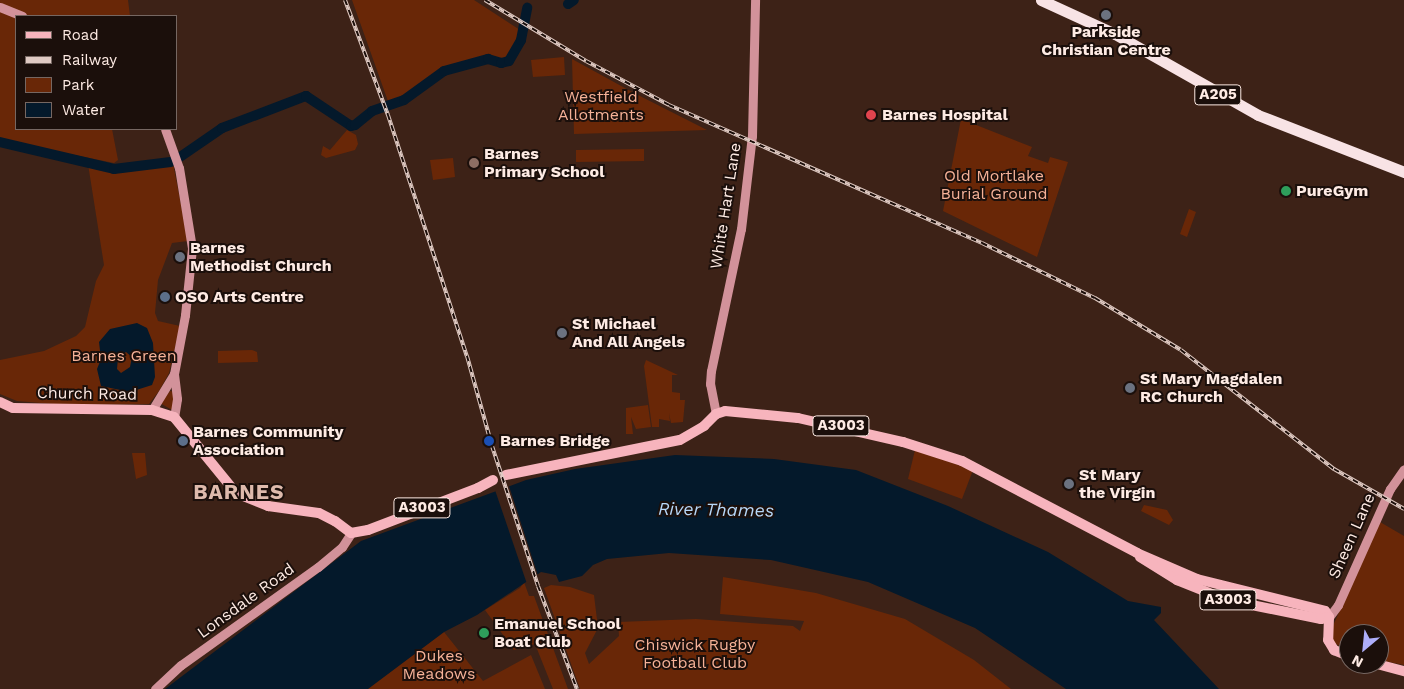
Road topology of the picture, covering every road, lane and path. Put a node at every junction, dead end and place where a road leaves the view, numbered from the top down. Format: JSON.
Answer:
{"nodes":[{"id":1,"x":755,"y":0,"type":"edge"},
{"id":2,"x":1041,"y":0,"type":"edge"},
{"id":3,"x":0,"y":7,"type":"edge"},
{"id":4,"x":20,"y":15,"type":"edge"},
{"id":5,"x":165,"y":130,"type":"edge"},
{"id":6,"x":1404,"y":172,"type":"edge"},
{"id":7,"x":174,"y":374,"type":"junction"},
{"id":8,"x":167,"y":387,"type":"junction"},
{"id":9,"x":177,"y":388,"type":"junction"},
{"id":10,"x":0,"y":402,"type":"edge"},
{"id":11,"x":152,"y":410,"type":"junction"},
{"id":12,"x":716,"y":414,"type":"junction"},
{"id":13,"x":174,"y":417,"type":"junction"},
{"id":14,"x":1404,"y":469,"type":"edge"},
{"id":15,"x":506,"y":475,"type":"dead end"},
{"id":16,"x":493,"y":480,"type":"dead end"},
{"id":17,"x":351,"y":533,"type":"junction"},
{"id":18,"x":1329,"y":617,"type":"junction"},
{"id":19,"x":1339,"y":652,"type":"edge"},
{"id":20,"x":1389,"y":667,"type":"edge"},
{"id":21,"x":1404,"y":671,"type":"edge"},
{"id":22,"x":155,"y":689,"type":"edge"}],
"edges":[{"from":1,"to":12,"type":"main road","name":"White Hart Lane"},
{"from":2,"to":6,"type":"highway","number":"A205"},
{"from":3,"to":4,"type":"main road"},
{"from":5,"to":7,"type":"main road"},
{"from":7,"to":8,"type":"main road"},
{"from":7,"to":9,"type":"main road"},
{"from":8,"to":9,"type":"main road"},
{"from":8,"to":11,"type":"main road"},
{"from":9,"to":13,"type":"main road"},
{"from":10,"to":11,"type":"main road","name":"Church Road"},
{"from":11,"to":13,"type":"main road","name":"Church Road"},
{"from":12,"to":15,"type":"main road"},
{"from":12,"to":18,"type":"main road","number":"A3003"},
{"from":13,"to":17,"type":"main road"},
{"from":14,"to":18,"type":"main road","name":"Sheen Lane"},
{"from":16,"to":17,"type":"main road","number":"A3003"},
{"from":17,"to":22,"type":"main road","name":"Lonsdale Road"},
{"from":18,"to":19,"type":"main road"},
{"from":20,"to":21,"type":"main road"}]}
